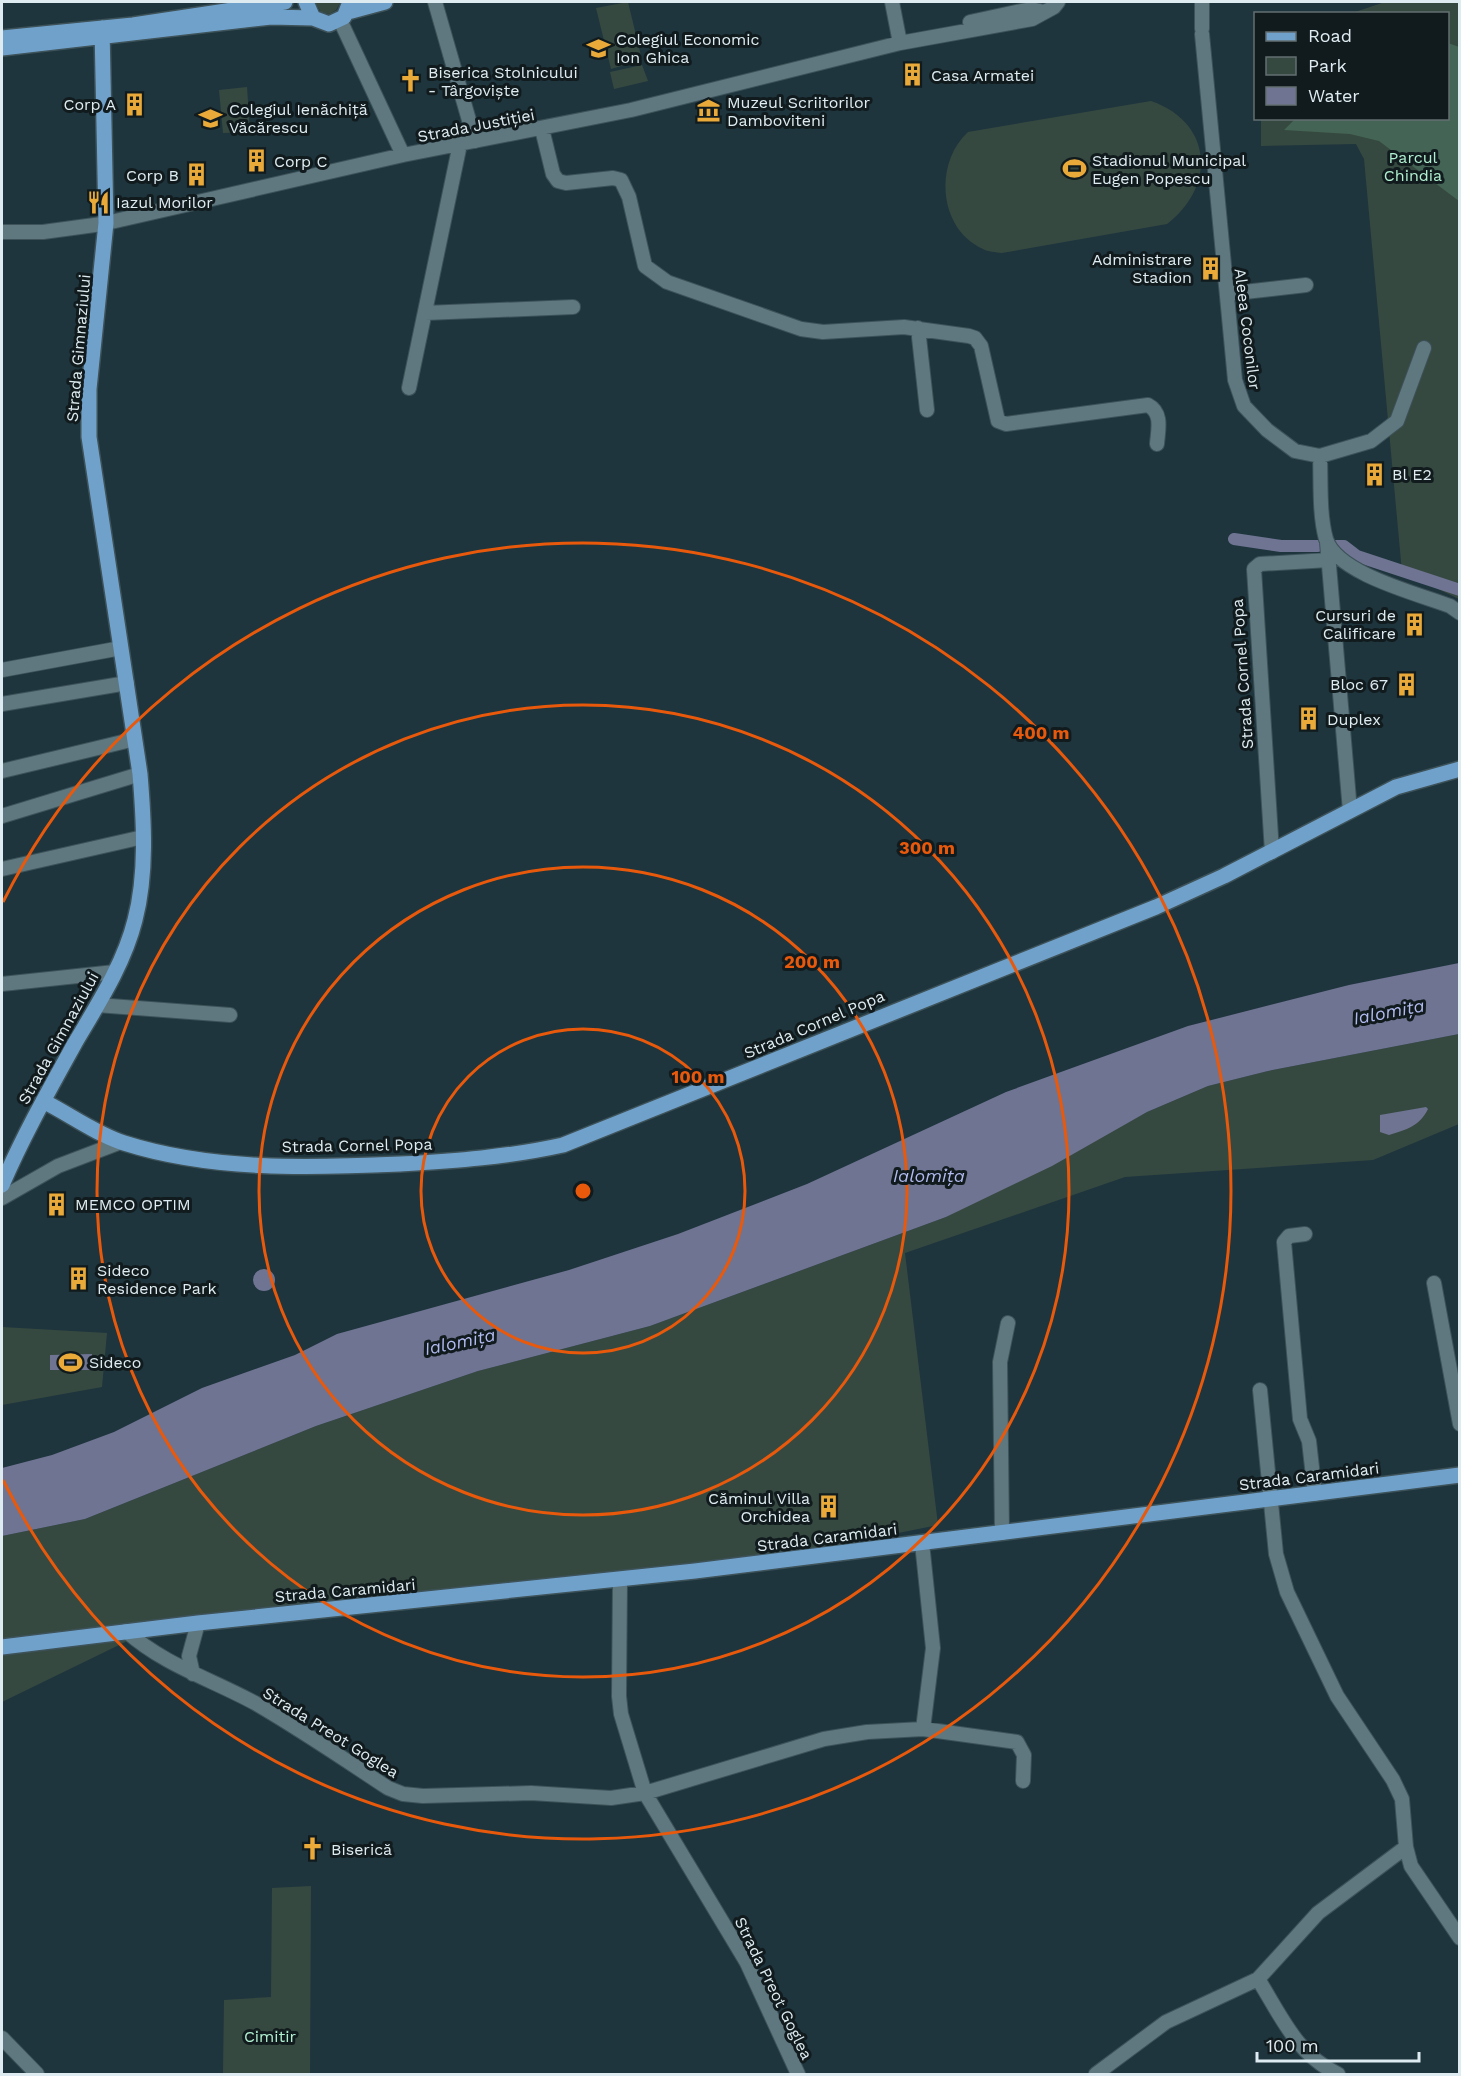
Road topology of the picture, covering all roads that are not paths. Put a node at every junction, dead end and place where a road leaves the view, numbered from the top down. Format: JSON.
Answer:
{"nodes":[{"id":1,"x":285,"y":2,"type":"edge"},
{"id":2,"x":306,"y":2,"type":"edge"},
{"id":3,"x":385,"y":2,"type":"edge"},
{"id":4,"x":435,"y":2,"type":"edge"},
{"id":5,"x":892,"y":2,"type":"edge"},
{"id":6,"x":1058,"y":2,"type":"edge"},
{"id":7,"x":1202,"y":2,"type":"edge"},
{"id":8,"x":346,"y":11,"type":"edge"},
{"id":9,"x":313,"y":18,"type":"junction"},
{"id":10,"x":2,"y":38,"type":"edge"},
{"id":11,"x":103,"y":38,"type":"junction"},
{"id":12,"x":900,"y":43,"type":"junction"},
{"id":13,"x":2,"y":48,"type":"edge"},
{"id":14,"x":542,"y":129,"type":"junction"},
{"id":15,"x":475,"y":141,"type":"junction"},
{"id":16,"x":460,"y":144,"type":"junction"},
{"id":17,"x":403,"y":156,"type":"junction"},
{"id":18,"x":106,"y":223,"type":"junction"},
{"id":19,"x":2,"y":232,"type":"edge"},
{"id":20,"x":1306,"y":285,"type":"dead end"},
{"id":21,"x":1227,"y":294,"type":"junction"},
{"id":22,"x":573,"y":307,"type":"dead end"},
{"id":23,"x":424,"y":313,"type":"junction"},
{"id":24,"x":918,"y":328,"type":"junction"},
{"id":25,"x":1424,"y":348,"type":"dead end"},
{"id":26,"x":409,"y":388,"type":"dead end"},
{"id":27,"x":927,"y":410,"type":"dead end"},
{"id":28,"x":1157,"y":444,"type":"dead end"},
{"id":29,"x":1320,"y":456,"type":"junction"},
{"id":30,"x":1327,"y":542,"type":"junction"},
{"id":31,"x":1329,"y":560,"type":"junction"},
{"id":32,"x":1460,"y":613,"type":"edge"},
{"id":33,"x":121,"y":648,"type":"junction"},
{"id":34,"x":2,"y":670,"type":"edge"},
{"id":35,"x":126,"y":682,"type":"junction"},
{"id":36,"x":2,"y":704,"type":"edge"},
{"id":37,"x":135,"y":739,"type":"junction"},
{"id":38,"x":1460,"y":769,"type":"edge"},
{"id":39,"x":2,"y":771,"type":"edge"},
{"id":40,"x":140,"y":774,"type":"junction"},
{"id":41,"x":1350,"y":811,"type":"junction"},
{"id":42,"x":2,"y":816,"type":"edge"},
{"id":43,"x":143,"y":837,"type":"junction"},
{"id":44,"x":1272,"y":852,"type":"junction"},
{"id":45,"x":2,"y":869,"type":"edge"},
{"id":46,"x":115,"y":972,"type":"junction"},
{"id":47,"x":2,"y":984,"type":"edge"},
{"id":48,"x":98,"y":1005,"type":"junction"},
{"id":49,"x":230,"y":1016,"type":"dead end"},
{"id":50,"x":43,"y":1101,"type":"junction"},
{"id":51,"x":121,"y":1142,"type":"junction"},
{"id":52,"x":2,"y":1185,"type":"edge"},
{"id":53,"x":2,"y":1198,"type":"edge"},
{"id":54,"x":1305,"y":1234,"type":"dead end"},
{"id":55,"x":1434,"y":1283,"type":"dead end"},
{"id":56,"x":1008,"y":1323,"type":"dead end"},
{"id":57,"x":1260,"y":1390,"type":"dead end"},
{"id":58,"x":1460,"y":1424,"type":"edge"},
{"id":59,"x":1460,"y":1475,"type":"edge"},
{"id":60,"x":1315,"y":1494,"type":"junction"},
{"id":61,"x":1270,"y":1499,"type":"junction"},
{"id":62,"x":1002,"y":1533,"type":"junction"},
{"id":63,"x":922,"y":1543,"type":"junction"},
{"id":64,"x":620,"y":1579,"type":"junction"},
{"id":65,"x":198,"y":1623,"type":"junction"},
{"id":66,"x":126,"y":1631,"type":"junction"},
{"id":67,"x":2,"y":1647,"type":"edge"},
{"id":68,"x":194,"y":1674,"type":"junction"},
{"id":69,"x":923,"y":1729,"type":"junction"},
{"id":70,"x":1023,"y":1781,"type":"dead end"},
{"id":71,"x":645,"y":1793,"type":"junction"},
{"id":72,"x":1406,"y":1847,"type":"junction"},
{"id":73,"x":1460,"y":1938,"type":"edge"},
{"id":74,"x":1258,"y":1979,"type":"junction"},
{"id":75,"x":2,"y":2038,"type":"edge"},
{"id":76,"x":37,"y":2074,"type":"edge"},
{"id":77,"x":798,"y":2074,"type":"edge"},
{"id":78,"x":1096,"y":2074,"type":"edge"},
{"id":79,"x":1338,"y":2074,"type":"edge"}],
"edges":[{"from":1,"to":11,"type":"main road"},
{"from":2,"to":9,"type":"main road"},
{"from":3,"to":8,"type":"main road"},
{"from":4,"to":15,"type":"street"},
{"from":5,"to":12,"type":"street"},
{"from":6,"to":12,"type":"street","name":"Strada Justiției"},
{"from":7,"to":21,"type":"street","name":"Aleea Coconilor"},
{"from":8,"to":9,"type":"main road"},
{"from":8,"to":17,"type":"street"},
{"from":9,"to":11,"type":"main road"},
{"from":10,"to":11,"type":"main road"},
{"from":11,"to":13,"type":"main road"},
{"from":11,"to":18,"type":"main road","name":"Strada Gimnaziului"},
{"from":12,"to":14,"type":"street","name":"Strada Justiției"},
{"from":14,"to":15,"type":"street","name":"Strada Justiției"},
{"from":14,"to":24,"type":"street"},
{"from":15,"to":16,"type":"street","name":"Strada Justiției"},
{"from":16,"to":17,"type":"street","name":"Strada Justiției"},
{"from":16,"to":23,"type":"street"},
{"from":17,"to":18,"type":"street","name":"Strada Justiției"},
{"from":18,"to":19,"type":"street","name":"Strada Justiției"},
{"from":18,"to":33,"type":"main road","name":"Strada Gimnaziului"},
{"from":20,"to":21,"type":"street"},
{"from":21,"to":29,"type":"street","name":"Aleea Coconilor"},
{"from":22,"to":23,"type":"street"},
{"from":23,"to":26,"type":"street"},
{"from":24,"to":27,"type":"street"},
{"from":24,"to":28,"type":"street"},
{"from":25,"to":29,"type":"street"},
{"from":29,"to":30,"type":"street"},
{"from":30,"to":31,"type":"street"},
{"from":30,"to":32,"type":"street"},
{"from":31,"to":41,"type":"street"},
{"from":31,"to":44,"type":"street","name":"Strada Cornel Popa"},
{"from":33,"to":34,"type":"street"},
{"from":33,"to":35,"type":"main road","name":"Strada Gimnaziului"},
{"from":35,"to":36,"type":"street"},
{"from":35,"to":37,"type":"main road","name":"Strada Gimnaziului"},
{"from":37,"to":39,"type":"street"},
{"from":37,"to":40,"type":"main road","name":"Strada Gimnaziului"},
{"from":38,"to":41,"type":"main road","name":"Strada Cornel Popa"},
{"from":40,"to":42,"type":"street"},
{"from":40,"to":43,"type":"main road","name":"Strada Gimnaziului"},
{"from":41,"to":44,"type":"main road","name":"Strada Cornel Popa"},
{"from":43,"to":45,"type":"street"},
{"from":43,"to":46,"type":"main road","name":"Strada Gimnaziului"},
{"from":44,"to":51,"type":"main road","name":"Strada Cornel Popa"},
{"from":46,"to":47,"type":"street","name":"Strada Gimnaziului"},
{"from":46,"to":48,"type":"main road","name":"Strada Gimnaziului"},
{"from":48,"to":49,"type":"street"},
{"from":48,"to":50,"type":"main road","name":"Strada Gimnaziului"},
{"from":50,"to":51,"type":"main road","name":"Strada Cornel Popa"},
{"from":50,"to":52,"type":"main road","name":"Strada Gimnaziului"},
{"from":51,"to":53,"type":"street"},
{"from":54,"to":60,"type":"street"},
{"from":55,"to":58,"type":"street"},
{"from":56,"to":62,"type":"street"},
{"from":57,"to":61,"type":"street"},
{"from":59,"to":60,"type":"main road","name":"Strada Caramidari"},
{"from":60,"to":61,"type":"main road","name":"Strada Caramidari"},
{"from":61,"to":62,"type":"main road","name":"Strada Caramidari"},
{"from":61,"to":72,"type":"street"},
{"from":62,"to":63,"type":"main road","name":"Strada Caramidari"},
{"from":63,"to":64,"type":"main road","name":"Strada Caramidari"},
{"from":63,"to":69,"type":"street"},
{"from":64,"to":65,"type":"main road","name":"Strada Caramidari"},
{"from":64,"to":71,"type":"street","name":"Strada Preot Goglea"},
{"from":65,"to":66,"type":"main road","name":"Strada Caramidari"},
{"from":65,"to":68,"type":"street"},
{"from":66,"to":67,"type":"main road"},
{"from":66,"to":68,"type":"street","name":"Strada Preot Goglea"},
{"from":68,"to":71,"type":"street","name":"Strada Preot Goglea"},
{"from":69,"to":70,"type":"street","name":"Strada Preot Goglea"},
{"from":69,"to":71,"type":"street","name":"Strada Preot Goglea"},
{"from":71,"to":77,"type":"street","name":"Strada Preot Goglea"},
{"from":72,"to":73,"type":"street"},
{"from":72,"to":74,"type":"street"},
{"from":74,"to":78,"type":"street"},
{"from":74,"to":79,"type":"street"},
{"from":75,"to":76,"type":"street"}]}
